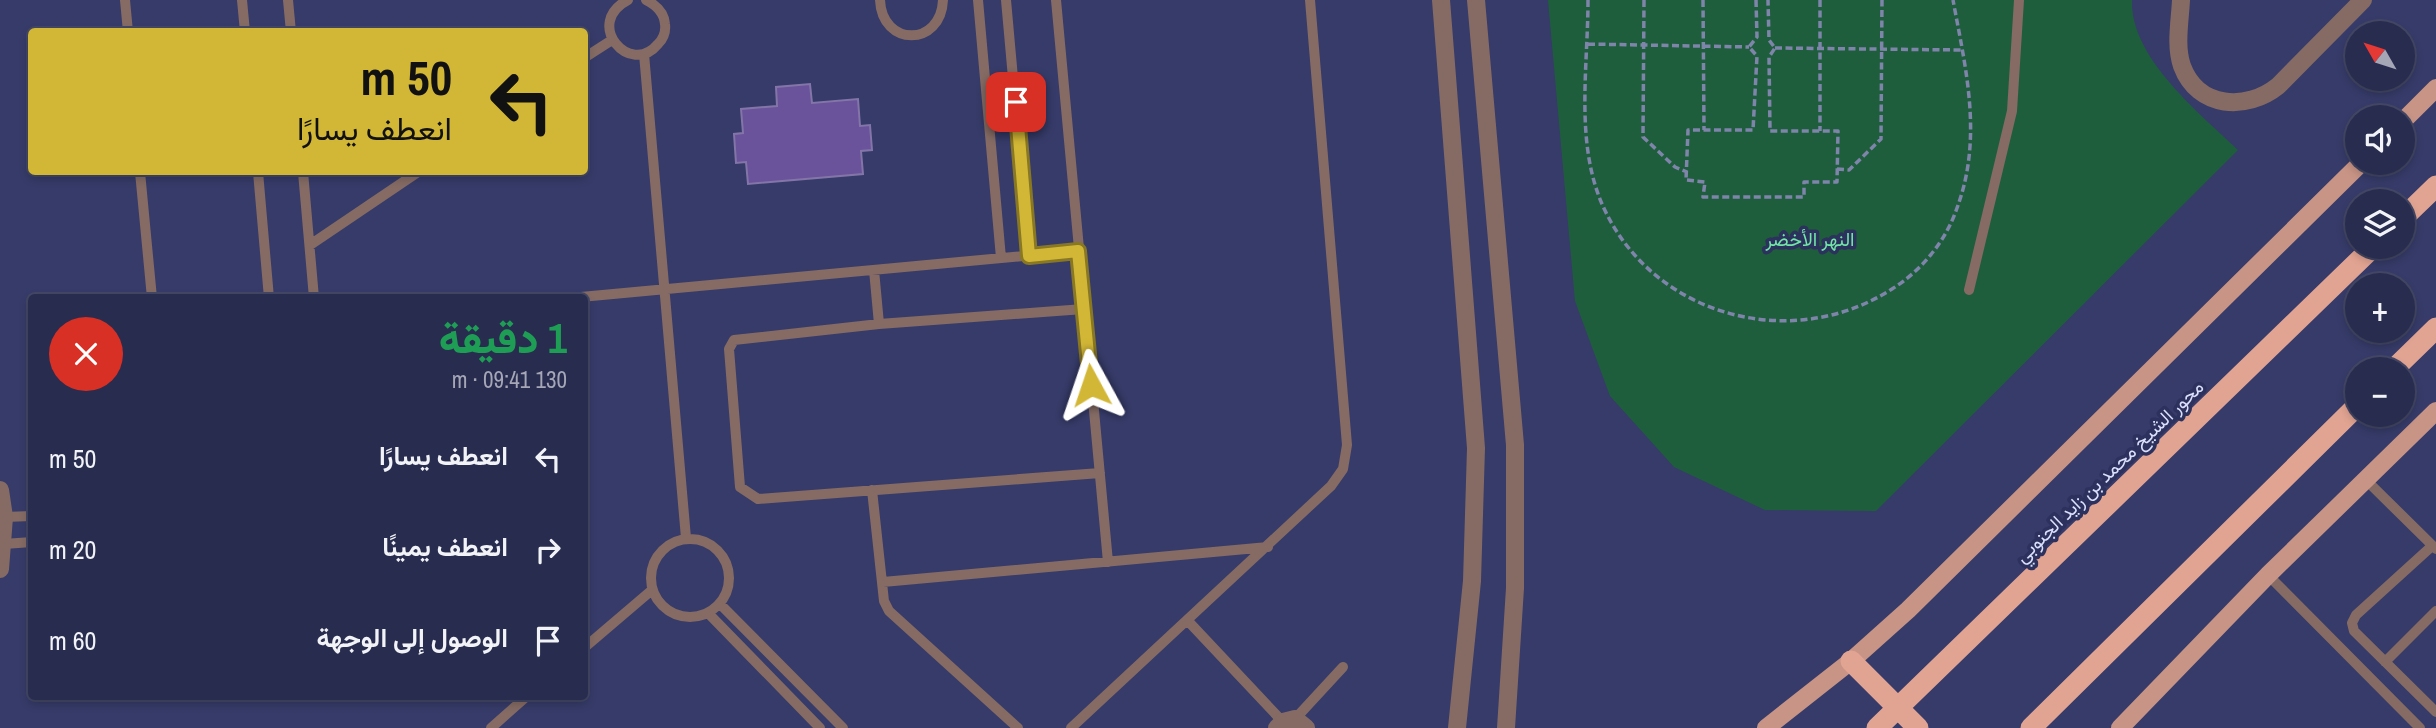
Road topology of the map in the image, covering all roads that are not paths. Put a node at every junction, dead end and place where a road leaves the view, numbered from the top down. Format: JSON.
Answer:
{"nodes":[{"id":1,"x":125,"y":0,"type":"edge"},
{"id":2,"x":242,"y":0,"type":"edge"},
{"id":3,"x":288,"y":0,"type":"edge"},
{"id":4,"x":628,"y":0,"type":"edge"},
{"id":5,"x":646,"y":0,"type":"edge"},
{"id":6,"x":880,"y":0,"type":"edge"},
{"id":7,"x":943,"y":0,"type":"edge"},
{"id":8,"x":978,"y":0,"type":"edge"},
{"id":9,"x":1006,"y":0,"type":"edge"},
{"id":10,"x":1056,"y":0,"type":"edge"},
{"id":11,"x":1310,"y":0,"type":"edge"},
{"id":12,"x":1441,"y":0,"type":"edge"},
{"id":13,"x":1476,"y":0,"type":"edge"},
{"id":14,"x":2019,"y":0,"type":"edge"},
{"id":15,"x":2181,"y":0,"type":"edge"},
{"id":16,"x":2363,"y":0,"type":"edge"},
{"id":17,"x":128,"y":28,"type":"edge"},
{"id":18,"x":245,"y":28,"type":"edge"},
{"id":19,"x":291,"y":28,"type":"edge"},
{"id":20,"x":612,"y":40,"type":"junction"},
{"id":21,"x":644,"y":54,"type":"junction"},
{"id":22,"x":588,"y":55,"type":"edge"},
{"id":23,"x":2436,"y":89,"type":"edge"},
{"id":24,"x":2415,"y":109,"type":"edge"},
{"id":25,"x":140,"y":175,"type":"edge"},
{"id":26,"x":258,"y":175,"type":"edge"},
{"id":27,"x":303,"y":175,"type":"edge"},
{"id":28,"x":414,"y":175,"type":"edge"},
{"id":29,"x":2349,"y":175,"type":"edge"},
{"id":30,"x":2436,"y":186,"type":"edge"},
{"id":31,"x":2415,"y":206,"type":"edge"},
{"id":32,"x":310,"y":245,"type":"junction"},
{"id":33,"x":1078,"y":251,"type":"junction"},
{"id":34,"x":1029,"y":256,"type":"junction"},
{"id":35,"x":1001,"y":258,"type":"junction"},
{"id":36,"x":2361,"y":259,"type":"edge"},
{"id":37,"x":874,"y":270,"type":"junction"},
{"id":38,"x":664,"y":289,"type":"junction"},
{"id":39,"x":1969,"y":290,"type":"dead end"},
{"id":40,"x":152,"y":294,"type":"edge"},
{"id":41,"x":269,"y":294,"type":"edge"},
{"id":42,"x":314,"y":294,"type":"edge"},
{"id":43,"x":588,"y":296,"type":"edge"},
{"id":44,"x":1084,"y":309,"type":"junction"},
{"id":45,"x":879,"y":324,"type":"junction"},
{"id":46,"x":2436,"y":328,"type":"edge"},
{"id":47,"x":2406,"y":357,"type":"edge"},
{"id":48,"x":2436,"y":411,"type":"edge"},
{"id":49,"x":2345,"y":418,"type":"edge"},
{"id":50,"x":1100,"y":473,"type":"junction"},
{"id":51,"x":2366,"y":480,"type":"junction"},
{"id":52,"x":0,"y":490,"type":"edge"},
{"id":53,"x":872,"y":490,"type":"junction"},
{"id":54,"x":28,"y":516,"type":"edge"},
{"id":55,"x":4,"y":517,"type":"junction"},
{"id":56,"x":686,"y":538,"type":"junction"},
{"id":57,"x":28,"y":542,"type":"edge"},
{"id":58,"x":4,"y":544,"type":"junction"},
{"id":59,"x":1268,"y":547,"type":"junction"},
{"id":60,"x":2434,"y":548,"type":"edge"},
{"id":61,"x":1108,"y":562,"type":"junction"},
{"id":62,"x":0,"y":569,"type":"edge"},
{"id":63,"x":2269,"y":575,"type":"junction"},
{"id":64,"x":883,"y":582,"type":"junction"},
{"id":65,"x":652,"y":590,"type":"junction"},
{"id":66,"x":720,"y":604,"type":"junction"},
{"id":67,"x":2436,"y":611,"type":"edge"},
{"id":68,"x":708,"y":613,"type":"junction"},
{"id":69,"x":1188,"y":621,"type":"junction"},
{"id":70,"x":588,"y":645,"type":"edge"},
{"id":71,"x":1851,"y":661,"type":"junction"},
{"id":72,"x":2385,"y":662,"type":"junction"},
{"id":73,"x":1343,"y":667,"type":"dead end"},
{"id":74,"x":522,"y":700,"type":"edge"},
{"id":75,"x":1899,"y":707,"type":"junction"},
{"id":76,"x":2436,"y":712,"type":"edge"},
{"id":77,"x":1290,"y":724,"type":"edge"},
{"id":78,"x":491,"y":728,"type":"edge"},
{"id":79,"x":820,"y":728,"type":"edge"},
{"id":80,"x":843,"y":728,"type":"edge"},
{"id":81,"x":1018,"y":728,"type":"edge"},
{"id":82,"x":1070,"y":728,"type":"edge"},
{"id":83,"x":1457,"y":728,"type":"edge"},
{"id":84,"x":1506,"y":728,"type":"edge"},
{"id":85,"x":1766,"y":728,"type":"edge"},
{"id":86,"x":1877,"y":728,"type":"edge"},
{"id":87,"x":1918,"y":728,"type":"edge"},
{"id":88,"x":2031,"y":728,"type":"edge"},
{"id":89,"x":2120,"y":728,"type":"edge"},
{"id":90,"x":2420,"y":728,"type":"edge"}],
"edges":[{"from":1,"to":17,"type":"lane"},
{"from":2,"to":18,"type":"lane"},
{"from":3,"to":19,"type":"lane"},
{"from":4,"to":20,"type":"lane"},
{"from":5,"to":21,"type":"lane"},
{"from":6,"to":7,"type":"lane"},
{"from":8,"to":35,"type":"lane"},
{"from":9,"to":34,"type":"lane"},
{"from":10,"to":33,"type":"lane"},
{"from":11,"to":59,"type":"lane"},
{"from":12,"to":83,"type":"street"},
{"from":13,"to":84,"type":"street"},
{"from":14,"to":39,"type":"lane"},
{"from":15,"to":16,"type":"street"},
{"from":20,"to":21,"type":"lane"},
{"from":20,"to":22,"type":"lane"},
{"from":21,"to":38,"type":"lane"},
{"from":23,"to":24,"type":"main road"},
{"from":25,"to":40,"type":"lane"},
{"from":26,"to":41,"type":"lane"},
{"from":27,"to":32,"type":"lane"},
{"from":28,"to":32,"type":"lane"},
{"from":29,"to":71,"type":"main road"},
{"from":30,"to":31,"type":"highway"},
{"from":32,"to":42,"type":"lane"},
{"from":33,"to":34,"type":"lane"},
{"from":33,"to":44,"type":"lane"},
{"from":34,"to":35,"type":"lane"},
{"from":35,"to":37,"type":"lane"},
{"from":36,"to":75,"type":"highway","name":"محور الشيخ محمد بن زايد الجنوبي"},
{"from":37,"to":38,"type":"lane"},
{"from":37,"to":45,"type":"lane"},
{"from":38,"to":43,"type":"lane"},
{"from":38,"to":56,"type":"lane"},
{"from":44,"to":45,"type":"lane"},
{"from":44,"to":50,"type":"lane"},
{"from":45,"to":53,"type":"lane"},
{"from":46,"to":47,"type":"highway"},
{"from":48,"to":51,"type":"main road"},
{"from":49,"to":88,"type":"highway"},
{"from":50,"to":53,"type":"lane"},
{"from":50,"to":61,"type":"lane"},
{"from":51,"to":60,"type":"lane"},
{"from":51,"to":63,"type":"main road"},
{"from":52,"to":55,"type":"street"},
{"from":53,"to":64,"type":"lane"},
{"from":54,"to":55,"type":"lane"},
{"from":55,"to":58,"type":"street"},
{"from":56,"to":65,"type":"lane"},
{"from":56,"to":66,"type":"lane"},
{"from":57,"to":58,"type":"lane"},
{"from":58,"to":62,"type":"street"},
{"from":59,"to":61,"type":"lane"},
{"from":59,"to":69,"type":"lane"},
{"from":60,"to":72,"type":"lane"},
{"from":61,"to":64,"type":"lane"},
{"from":63,"to":89,"type":"main road"},
{"from":63,"to":90,"type":"lane"},
{"from":64,"to":81,"type":"lane"},
{"from":65,"to":68,"type":"lane"},
{"from":65,"to":70,"type":"lane"},
{"from":66,"to":68,"type":"lane"},
{"from":66,"to":80,"type":"lane"},
{"from":67,"to":72,"type":"lane"},
{"from":68,"to":79,"type":"lane"},
{"from":69,"to":77,"type":"lane"},
{"from":69,"to":82,"type":"lane"},
{"from":71,"to":75,"type":"highway"},
{"from":71,"to":85,"type":"main road"},
{"from":72,"to":76,"type":"lane"},
{"from":73,"to":77,"type":"lane"},
{"from":74,"to":78,"type":"lane"},
{"from":75,"to":86,"type":"highway","name":"محور الشيخ محمد بن زايد الجنوبي"},
{"from":75,"to":87,"type":"highway"}]}
